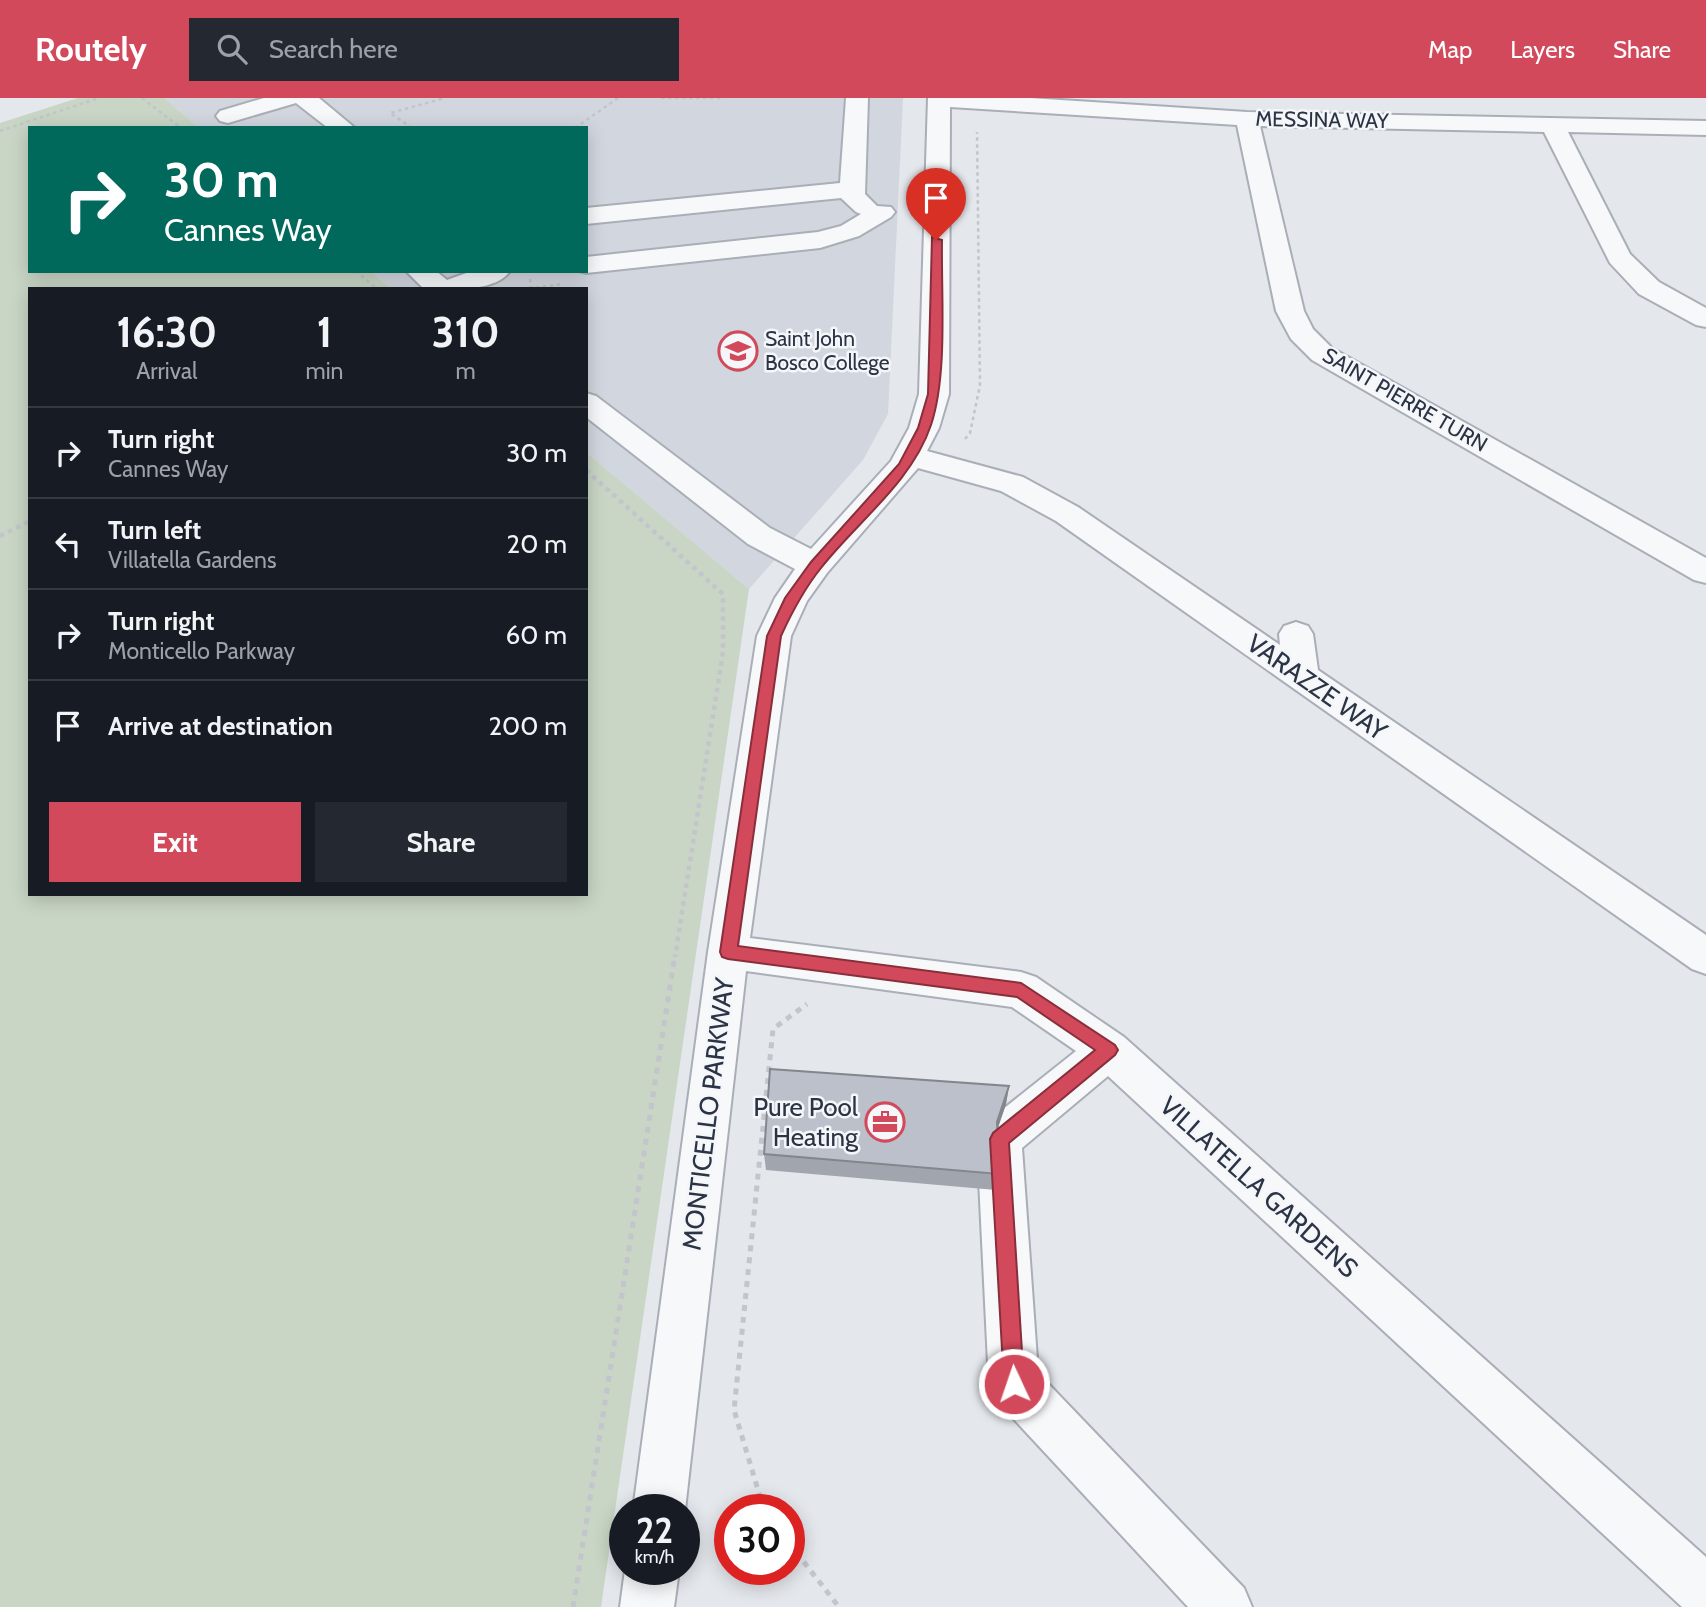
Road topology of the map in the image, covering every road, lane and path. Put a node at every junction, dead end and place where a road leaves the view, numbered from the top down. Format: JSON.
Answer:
{"nodes":[{"id":1,"x":99,"y":98,"type":"edge"},
{"id":2,"x":142,"y":98,"type":"edge"},
{"id":3,"x":289,"y":98,"type":"edge"},
{"id":4,"x":304,"y":98,"type":"edge"},
{"id":5,"x":445,"y":98,"type":"edge"},
{"id":6,"x":618,"y":98,"type":"edge"},
{"id":7,"x":661,"y":98,"type":"edge"},
{"id":8,"x":723,"y":98,"type":"edge"},
{"id":9,"x":857,"y":98,"type":"edge"},
{"id":10,"x":939,"y":98,"type":"edge"},
{"id":11,"x":228,"y":116,"type":"edge"},
{"id":12,"x":1247,"y":119,"type":"junction"},
{"id":13,"x":1552,"y":125,"type":"junction"},
{"id":14,"x":178,"y":126,"type":"edge"},
{"id":15,"x":340,"y":126,"type":"edge"},
{"id":16,"x":409,"y":126,"type":"edge"},
{"id":17,"x":578,"y":126,"type":"edge"},
{"id":18,"x":1706,"y":128,"type":"edge"},
{"id":19,"x":0,"y":131,"type":"edge"},
{"id":20,"x":852,"y":189,"type":"junction"},
{"id":21,"x":882,"y":212,"type":"junction"},
{"id":22,"x":937,"y":214,"type":"junction"},
{"id":23,"x":588,"y":216,"type":"edge"},
{"id":24,"x":588,"y":265,"type":"edge"},
{"id":25,"x":358,"y":273,"type":"edge"},
{"id":26,"x":421,"y":273,"type":"edge"},
{"id":27,"x":492,"y":273,"type":"edge"},
{"id":28,"x":375,"y":287,"type":"edge"},
{"id":29,"x":439,"y":287,"type":"edge"},
{"id":30,"x":454,"y":287,"type":"edge"},
{"id":31,"x":1706,"y":319,"type":"edge"},
{"id":32,"x":588,"y":404,"type":"edge"},
{"id":33,"x":910,"y":456,"type":"junction"},
{"id":34,"x":588,"y":472,"type":"edge"},
{"id":35,"x":28,"y":522,"type":"edge"},
{"id":36,"x":0,"y":536,"type":"edge"},
{"id":37,"x":815,"y":565,"type":"junction"},
{"id":38,"x":1706,"y":572,"type":"edge"},
{"id":39,"x":1296,"y":634,"type":"dead end"},
{"id":40,"x":1301,"y":676,"type":"junction"},
{"id":41,"x":728,"y":952,"type":"junction"},
{"id":42,"x":1706,"y":957,"type":"edge"},
{"id":43,"x":812,"y":999,"type":"dead end"},
{"id":44,"x":1109,"y":1050,"type":"junction"},
{"id":45,"x":661,"y":1494,"type":"edge"},
{"id":46,"x":759,"y":1494,"type":"edge"},
{"id":47,"x":805,"y":1563,"type":"edge"},
{"id":48,"x":650,"y":1585,"type":"edge"},
{"id":49,"x":1706,"y":1593,"type":"edge"},
{"id":50,"x":573,"y":1607,"type":"edge"},
{"id":51,"x":647,"y":1607,"type":"edge"},
{"id":52,"x":839,"y":1607,"type":"edge"},
{"id":53,"x":1225,"y":1607,"type":"edge"}],
"edges":[{"from":1,"to":19,"type":"path"},
{"from":2,"to":14,"type":"path"},
{"from":3,"to":11,"type":"street"},
{"from":4,"to":15,"type":"street"},
{"from":5,"to":16,"type":"path"},
{"from":6,"to":17,"type":"path"},
{"from":7,"to":8,"type":"path"},
{"from":9,"to":20,"type":"street"},
{"from":10,"to":12,"type":"street","name":"MESSINA WAY"},
{"from":10,"to":22,"type":"street","name":"MONTICELLO PARKWAY"},
{"from":12,"to":13,"type":"street","name":"MESSINA WAY"},
{"from":12,"to":38,"type":"street","name":"SAINT PIERRE TURN"},
{"from":13,"to":18,"type":"street","name":"MESSINA WAY"},
{"from":13,"to":31,"type":"street"},
{"from":20,"to":21,"type":"street"},
{"from":20,"to":23,"type":"street"},
{"from":21,"to":22,"type":"street"},
{"from":21,"to":24,"type":"street"},
{"from":22,"to":33,"type":"street","name":"MONTICELLO PARKWAY"},
{"from":25,"to":28,"type":"path"},
{"from":26,"to":29,"type":"street"},
{"from":27,"to":30,"type":"street"},
{"from":32,"to":37,"type":"street"},
{"from":33,"to":37,"type":"street","name":"MONTICELLO PARKWAY"},
{"from":33,"to":40,"type":"street","name":"VARAZZE WAY"},
{"from":34,"to":50,"type":"path"},
{"from":35,"to":36,"type":"path"},
{"from":37,"to":41,"type":"street","name":"MONTICELLO PARKWAY"},
{"from":39,"to":40,"type":"street"},
{"from":40,"to":42,"type":"street","name":"VARAZZE WAY"},
{"from":41,"to":44,"type":"street","name":"VILLATELLA GARDENS"},
{"from":41,"to":45,"type":"street","name":"MONTICELLO PARKWAY"},
{"from":43,"to":46,"type":"path"},
{"from":44,"to":49,"type":"street","name":"VILLATELLA GARDENS"},
{"from":44,"to":53,"type":"street"},
{"from":47,"to":52,"type":"path"},
{"from":48,"to":51,"type":"street"}]}
